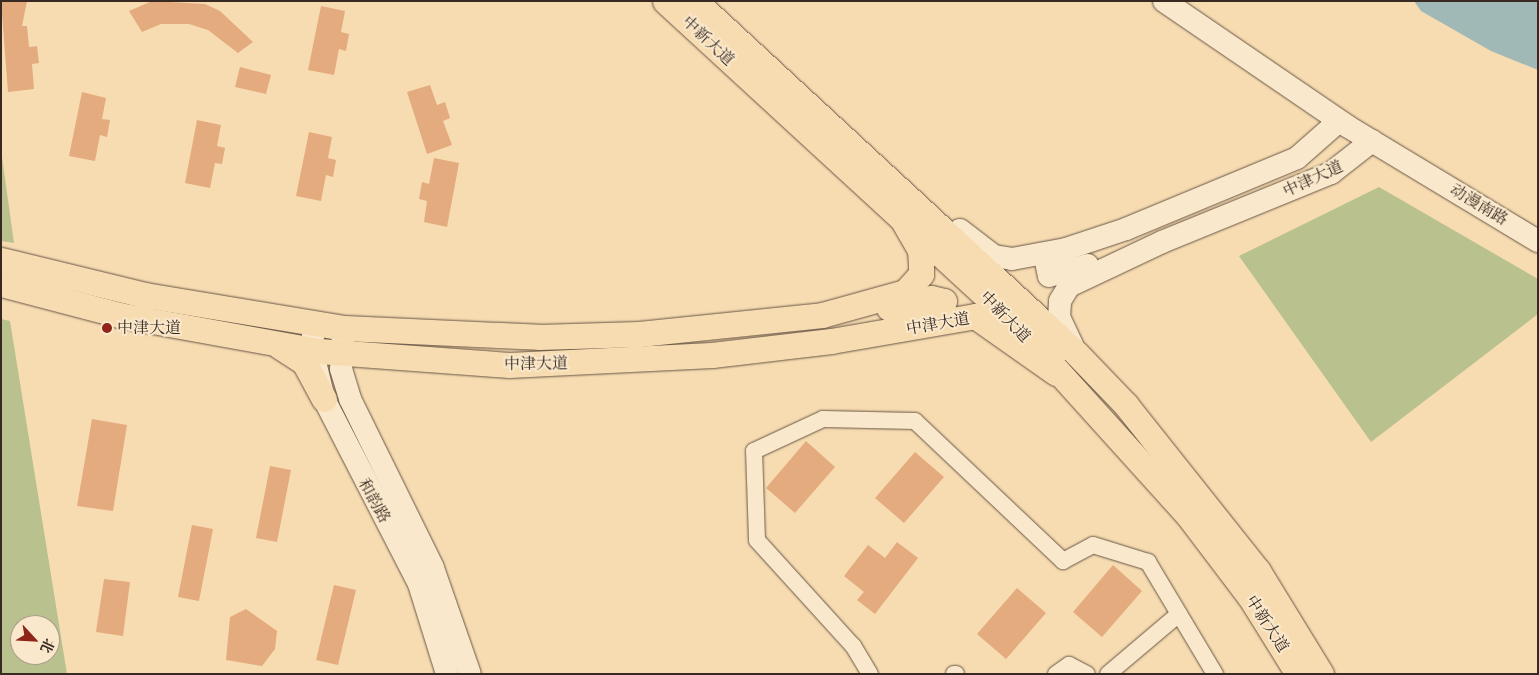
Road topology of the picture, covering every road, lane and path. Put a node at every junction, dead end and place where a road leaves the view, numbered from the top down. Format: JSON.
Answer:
{"nodes":[{"id":1,"x":665,"y":1,"type":"edge"},
{"id":2,"x":695,"y":1,"type":"edge"},
{"id":3,"x":1164,"y":1,"type":"edge"},
{"id":4,"x":1339,"y":121,"type":"junction"},
{"id":5,"x":1372,"y":142,"type":"junction"},
{"id":6,"x":910,"y":213,"type":"junction"},
{"id":7,"x":1538,"y":241,"type":"edge"},
{"id":8,"x":1162,"y":242,"type":"junction"},
{"id":9,"x":1066,"y":249,"type":"junction"},
{"id":10,"x":1,"y":260,"type":"edge"},
{"id":11,"x":1,"y":284,"type":"edge"},
{"id":12,"x":822,"y":315,"type":"junction"},
{"id":13,"x":831,"y":341,"type":"junction"},
{"id":14,"x":270,"y":342,"type":"junction"},
{"id":15,"x":319,"y":344,"type":"junction"},
{"id":16,"x":1077,"y":354,"type":"junction"},
{"id":17,"x":1056,"y":373,"type":"junction"},
{"id":18,"x":324,"y":399,"type":"junction"},
{"id":19,"x":1179,"y":614,"type":"junction"},
{"id":20,"x":448,"y":674,"type":"edge"},
{"id":21,"x":470,"y":674,"type":"edge"},
{"id":22,"x":870,"y":674,"type":"edge"},
{"id":23,"x":1056,"y":674,"type":"edge"},
{"id":24,"x":1087,"y":674,"type":"edge"},
{"id":25,"x":1108,"y":674,"type":"edge"},
{"id":26,"x":1215,"y":674,"type":"edge"},
{"id":27,"x":1298,"y":674,"type":"edge"},
{"id":28,"x":1321,"y":674,"type":"edge"}],
"edges":[{"from":1,"to":6,"type":"main road","name":"中新大道"},
{"from":2,"to":6,"type":"main road","name":"中新大道"},
{"from":3,"to":4,"type":"street","name":"动漫南路"},
{"from":4,"to":5,"type":"street","name":"动漫南路"},
{"from":4,"to":9,"type":"street","name":"中津大道"},
{"from":5,"to":7,"type":"street","name":"动漫南路"},
{"from":5,"to":8,"type":"street","name":"中津大道"},
{"from":6,"to":9,"type":"street","name":"中津大道"},
{"from":6,"to":12,"type":"main road","name":"中津大道"},
{"from":6,"to":16,"type":"main road","name":"中新大道"},
{"from":6,"to":17,"type":"main road","name":"中新大道"},
{"from":8,"to":9,"type":"street"},
{"from":8,"to":16,"type":"street","name":"中津大道"},
{"from":10,"to":15,"type":"main road","name":"中津大道"},
{"from":11,"to":14,"type":"main road","name":"中津大道"},
{"from":12,"to":13,"type":"main road"},
{"from":12,"to":15,"type":"main road","name":"中津大道"},
{"from":13,"to":15,"type":"main road","name":"中津大道"},
{"from":13,"to":17,"type":"main road","name":"中津大道"},
{"from":14,"to":15,"type":"main road","name":"中津大道"},
{"from":14,"to":18,"type":"main road"},
{"from":15,"to":18,"type":"street","name":"和韵路"},
{"from":15,"to":21,"type":"street","name":"和韵路"},
{"from":16,"to":28,"type":"main road","name":"中新大道"},
{"from":17,"to":27,"type":"main road","name":"中新大道"},
{"from":18,"to":20,"type":"street","name":"和韵路"},
{"from":19,"to":22,"type":"street"},
{"from":19,"to":25,"type":"street"},
{"from":19,"to":26,"type":"street"},
{"from":23,"to":24,"type":"street"}]}
